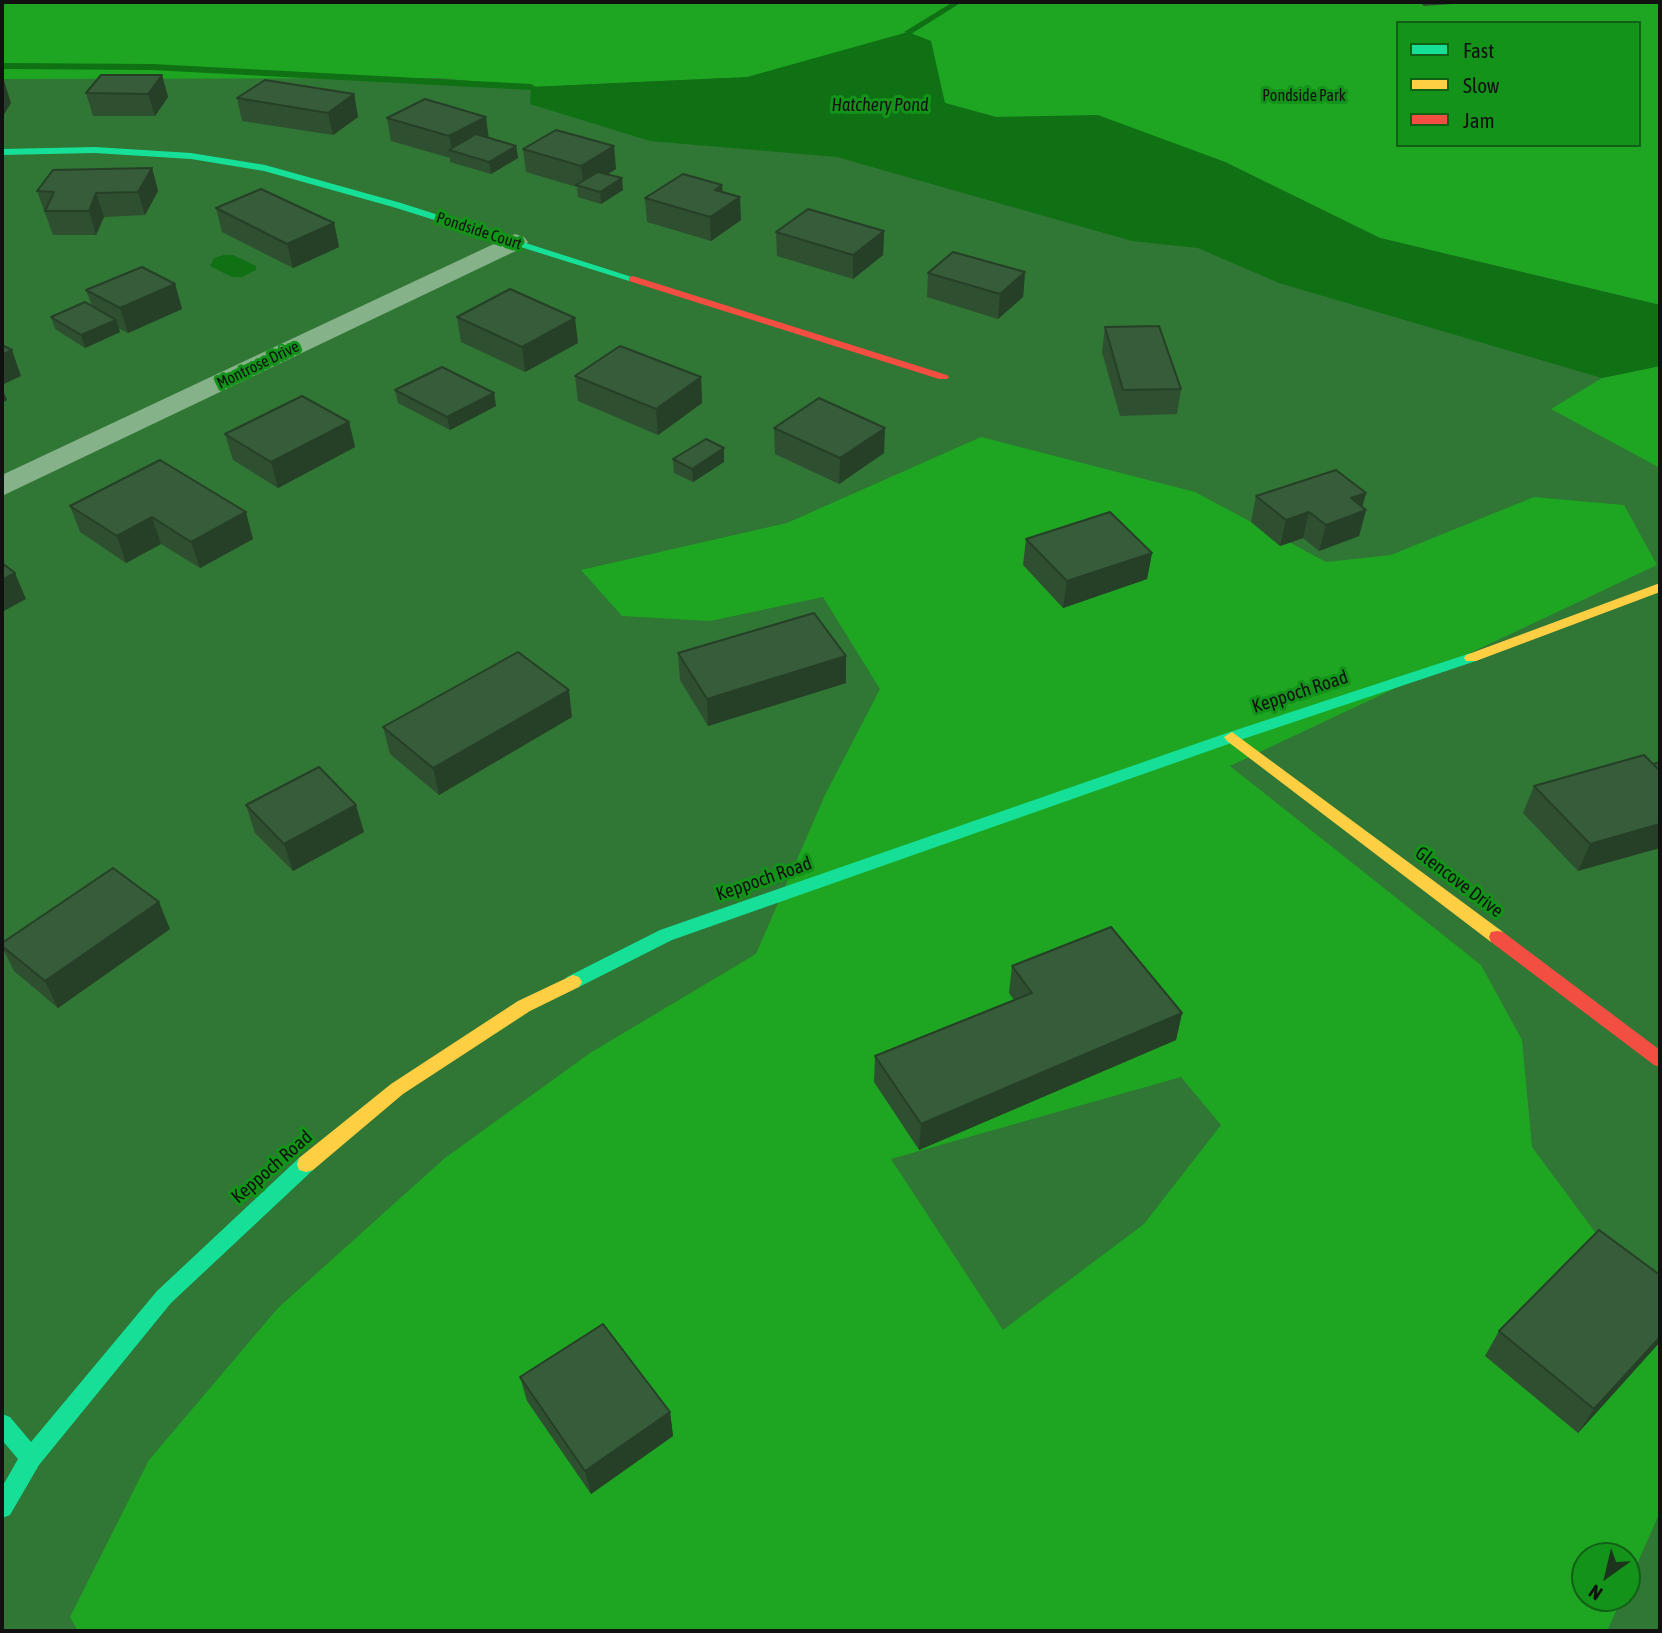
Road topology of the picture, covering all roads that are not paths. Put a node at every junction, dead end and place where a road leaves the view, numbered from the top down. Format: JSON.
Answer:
{"nodes":[{"id":1,"x":2,"y":152,"type":"edge"},
{"id":2,"x":515,"y":242,"type":"junction"},
{"id":3,"x":943,"y":377,"type":"dead end"},
{"id":4,"x":2,"y":487,"type":"edge"},
{"id":5,"x":1660,"y":587,"type":"edge"},
{"id":6,"x":1232,"y":737,"type":"junction"},
{"id":7,"x":1660,"y":1060,"type":"edge"},
{"id":8,"x":2,"y":1424,"type":"edge"},
{"id":9,"x":31,"y":1458,"type":"junction"},
{"id":10,"x":2,"y":1507,"type":"edge"}],
"edges":[{"from":1,"to":2,"type":"street","name":"Pondside Court"},
{"from":2,"to":3,"type":"street","name":"Pondside Court"},
{"from":2,"to":4,"type":"street","name":"Montrose Drive"},
{"from":5,"to":6,"type":"street","name":"Keppoch Road"},
{"from":6,"to":7,"type":"street","name":"Glencove Drive"},
{"from":6,"to":9,"type":"street","name":"Keppoch Road"},
{"from":8,"to":9,"type":"street"},
{"from":9,"to":10,"type":"street","name":"Keppoch Road"}]}
